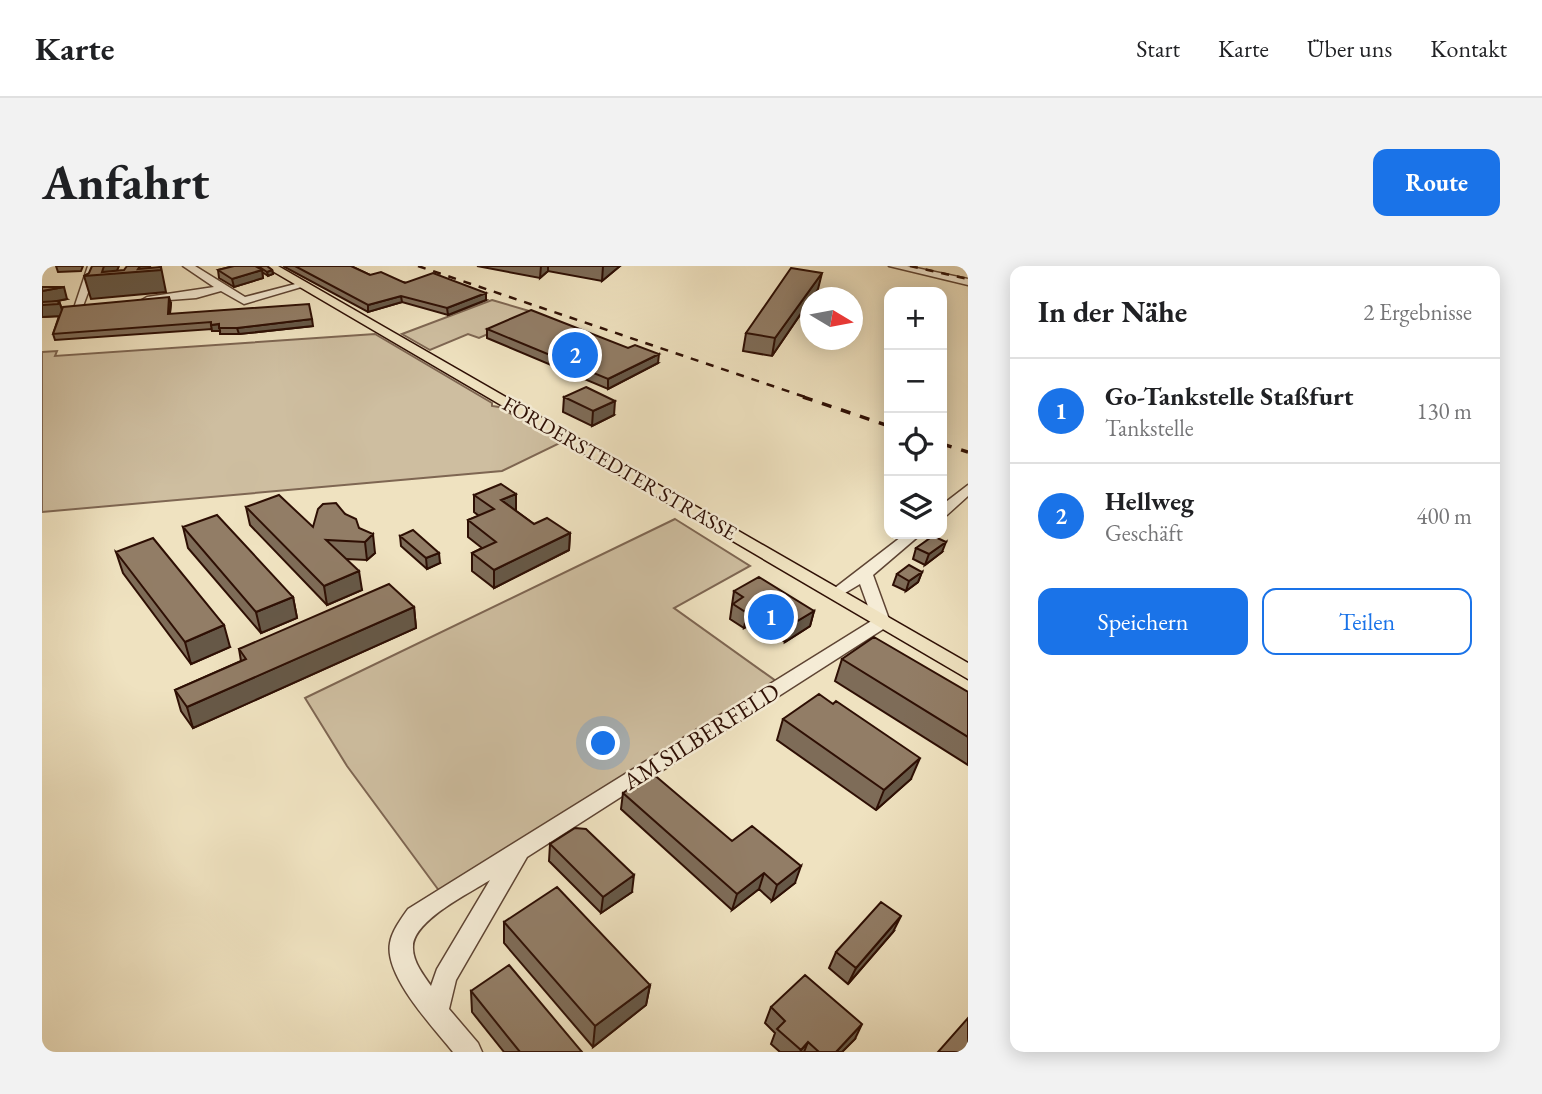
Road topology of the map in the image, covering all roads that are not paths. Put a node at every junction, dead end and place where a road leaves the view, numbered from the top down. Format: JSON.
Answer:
{"nodes":[{"id":1,"x":93,"y":266,"type":"edge"},
{"id":2,"x":188,"y":266,"type":"edge"},
{"id":3,"x":270,"y":266,"type":"edge"},
{"id":4,"x":894,"y":266,"type":"edge"},
{"id":5,"x":968,"y":282,"type":"edge"},
{"id":6,"x":303,"y":285,"type":"junction"},
{"id":7,"x":222,"y":288,"type":"junction"},
{"id":8,"x":128,"y":302,"type":"edge"},
{"id":9,"x":90,"y":305,"type":"edge"},
{"id":10,"x":78,"y":306,"type":"junction"},
{"id":11,"x":66,"y":307,"type":"edge"},
{"id":12,"x":968,"y":489,"type":"edge"},
{"id":13,"x":947,"y":508,"type":"edge"},
{"id":14,"x":908,"y":539,"type":"edge"},
{"id":15,"x":865,"y":575,"type":"junction"},
{"id":16,"x":835,"y":594,"type":"junction"},
{"id":17,"x":882,"y":622,"type":"junction"},
{"id":18,"x":968,"y":672,"type":"edge"},
{"id":19,"x":520,"y":850,"type":"junction"},
{"id":20,"x":437,"y":1010,"type":"junction"},
{"id":21,"x":469,"y":1052,"type":"edge"}],
"edges":[{"from":1,"to":10,"type":"street"},
{"from":2,"to":7,"type":"street"},
{"from":3,"to":6,"type":"main road","name":"FÖRDERSTEDTER STRASSE"},
{"from":4,"to":5,"type":"street"},
{"from":6,"to":7,"type":"street"},
{"from":6,"to":16,"type":"main road","name":"FÖRDERSTEDTER STRASSE"},
{"from":7,"to":8,"type":"street"},
{"from":9,"to":10,"type":"street"},
{"from":10,"to":11,"type":"street"},
{"from":12,"to":13,"type":"street"},
{"from":14,"to":15,"type":"street"},
{"from":15,"to":16,"type":"street"},
{"from":15,"to":17,"type":"street"},
{"from":16,"to":17,"type":"main road","name":"FÖRDERSTEDTER STRASSE"},
{"from":17,"to":18,"type":"main road","name":"FÖRDERSTEDTER STRASSE"},
{"from":17,"to":19,"type":"street","name":"AM SILBERFELD"},
{"from":19,"to":20,"type":"street","name":"AM SILBERFELD"},
{"from":19,"to":20,"type":"street","name":"AM SILBERFELD"},
{"from":20,"to":21,"type":"street","name":"AM SILBERFELD"}]}
